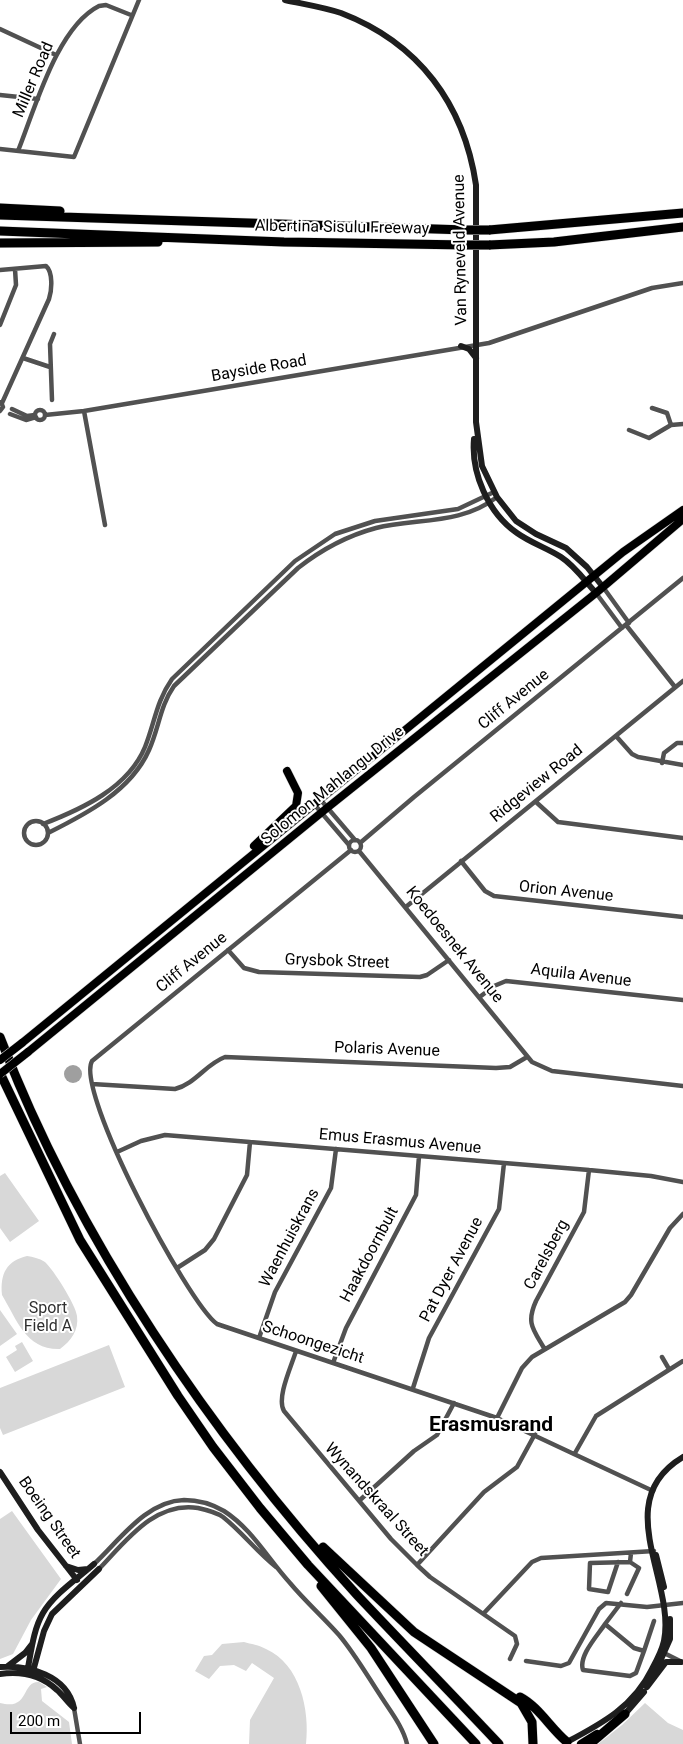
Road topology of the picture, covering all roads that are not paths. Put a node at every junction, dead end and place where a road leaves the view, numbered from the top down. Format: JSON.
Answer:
{"nodes":[{"id":1,"x":139,"y":0,"type":"edge"},
{"id":2,"x":285,"y":0,"type":"edge"},
{"id":3,"x":131,"y":15,"type":"junction"},
{"id":4,"x":0,"y":29,"type":"edge"},
{"id":5,"x":56,"y":55,"type":"junction"},
{"id":6,"x":0,"y":94,"type":"edge"},
{"id":7,"x":38,"y":100,"type":"junction"},
{"id":8,"x":0,"y":149,"type":"edge"},
{"id":9,"x":18,"y":151,"type":"junction"},
{"id":10,"x":0,"y":207,"type":"edge"},
{"id":11,"x":683,"y":211,"type":"edge"},
{"id":12,"x":0,"y":215,"type":"edge"},
{"id":13,"x":287,"y":226,"type":"junction"},
{"id":14,"x":683,"y":228,"type":"edge"},
{"id":15,"x":0,"y":231,"type":"edge"},
{"id":16,"x":284,"y":242,"type":"junction"},
{"id":17,"x":0,"y":244,"type":"edge"},
{"id":18,"x":15,"y":269,"type":"junction"},
{"id":19,"x":0,"y":270,"type":"edge"},
{"id":20,"x":683,"y":283,"type":"edge"},
{"id":21,"x":0,"y":325,"type":"edge"},
{"id":22,"x":54,"y":334,"type":"dead end"},
{"id":23,"x":476,"y":343,"type":"junction"},
{"id":24,"x":461,"y":346,"type":"junction"},
{"id":25,"x":23,"y":358,"type":"junction"},
{"id":26,"x":476,"y":359,"type":"junction"},
{"id":27,"x":50,"y":367,"type":"junction"},
{"id":28,"x":52,"y":400,"type":"dead end"},
{"id":29,"x":5,"y":408,"type":"edge"},
{"id":30,"x":652,"y":408,"type":"dead end"},
{"id":31,"x":84,"y":412,"type":"junction"},
{"id":32,"x":45,"y":415,"type":"junction"},
{"id":33,"x":35,"y":416,"type":"junction"},
{"id":34,"x":476,"y":422,"type":"junction"},
{"id":35,"x":671,"y":424,"type":"junction"},
{"id":36,"x":683,"y":424,"type":"edge"},
{"id":37,"x":628,"y":430,"type":"dead end"},
{"id":38,"x":495,"y":494,"type":"junction"},
{"id":39,"x":488,"y":500,"type":"junction"},
{"id":40,"x":683,"y":510,"type":"edge"},
{"id":41,"x":683,"y":519,"type":"edge"},
{"id":42,"x":105,"y":525,"type":"dead end"},
{"id":43,"x":594,"y":575,"type":"junction"},
{"id":44,"x":683,"y":578,"type":"edge"},
{"id":45,"x":586,"y":582,"type":"junction"},
{"id":46,"x":599,"y":590,"type":"junction"},
{"id":47,"x":625,"y":625,"type":"junction"},
{"id":48,"x":683,"y":680,"type":"edge"},
{"id":49,"x":675,"y":687,"type":"junction"},
{"id":50,"x":616,"y":736,"type":"junction"},
{"id":51,"x":683,"y":743,"type":"edge"},
{"id":52,"x":662,"y":763,"type":"junction"},
{"id":53,"x":683,"y":765,"type":"edge"},
{"id":54,"x":287,"y":772,"type":"dead end"},
{"id":55,"x":316,"y":801,"type":"junction"},
{"id":56,"x":536,"y":802,"type":"junction"},
{"id":57,"x":324,"y":810,"type":"junction"},
{"id":58,"x":43,"y":824,"type":"junction"},
{"id":59,"x":48,"y":832,"type":"junction"},
{"id":60,"x":683,"y":838,"type":"edge"},
{"id":61,"x":355,"y":840,"type":"junction"},
{"id":62,"x":360,"y":843,"type":"junction"},
{"id":63,"x":350,"y":847,"type":"junction"},
{"id":64,"x":359,"y":851,"type":"junction"},
{"id":65,"x":461,"y":861,"type":"junction"},
{"id":66,"x":198,"y":898,"type":"junction"},
{"id":67,"x":406,"y":906,"type":"junction"},
{"id":68,"x":683,"y":917,"type":"edge"},
{"id":69,"x":228,"y":950,"type":"junction"},
{"id":70,"x":449,"y":960,"type":"junction"},
{"id":71,"x":480,"y":996,"type":"junction"},
{"id":72,"x":683,"y":1000,"type":"edge"},
{"id":73,"x":0,"y":1037,"type":"edge"},
{"id":74,"x":527,"y":1057,"type":"junction"},
{"id":75,"x":0,"y":1060,"type":"edge"},
{"id":76,"x":0,"y":1074,"type":"edge"},
{"id":77,"x":92,"y":1084,"type":"junction"},
{"id":78,"x":683,"y":1086,"type":"edge"},
{"id":79,"x":250,"y":1142,"type":"junction"},
{"id":80,"x":336,"y":1149,"type":"junction"},
{"id":81,"x":117,"y":1152,"type":"junction"},
{"id":82,"x":419,"y":1156,"type":"junction"},
{"id":83,"x":504,"y":1163,"type":"junction"},
{"id":84,"x":589,"y":1170,"type":"junction"},
{"id":85,"x":683,"y":1182,"type":"edge"},
{"id":86,"x":683,"y":1214,"type":"edge"},
{"id":87,"x":177,"y":1268,"type":"junction"},
{"id":88,"x":259,"y":1338,"type":"junction"},
{"id":89,"x":544,"y":1348,"type":"junction"},
{"id":90,"x":296,"y":1351,"type":"junction"},
{"id":91,"x":662,"y":1357,"type":"dead end"},
{"id":92,"x":683,"y":1362,"type":"edge"},
{"id":93,"x":333,"y":1363,"type":"junction"},
{"id":94,"x":669,"y":1369,"type":"junction"},
{"id":95,"x":413,"y":1388,"type":"junction"},
{"id":96,"x":454,"y":1403,"type":"junction"},
{"id":97,"x":496,"y":1418,"type":"junction"},
{"id":98,"x":535,"y":1434,"type":"junction"},
{"id":99,"x":575,"y":1453,"type":"junction"},
{"id":100,"x":681,"y":1460,"type":"edge"},
{"id":101,"x":0,"y":1472,"type":"edge"},
{"id":102,"x":3,"y":1482,"type":"edge"},
{"id":103,"x":653,"y":1491,"type":"junction"},
{"id":104,"x":360,"y":1500,"type":"junction"},
{"id":105,"x":291,"y":1518,"type":"junction"},
{"id":106,"x":653,"y":1552,"type":"junction"},
{"id":107,"x":631,"y":1553,"type":"junction"},
{"id":108,"x":618,"y":1562,"type":"junction"},
{"id":109,"x":630,"y":1562,"type":"junction"},
{"id":110,"x":65,"y":1565,"type":"junction"},
{"id":111,"x":308,"y":1565,"type":"junction"},
{"id":112,"x":417,"y":1565,"type":"junction"},
{"id":113,"x":96,"y":1567,"type":"junction"},
{"id":114,"x":88,"y":1569,"type":"junction"},
{"id":115,"x":71,"y":1574,"type":"junction"},
{"id":116,"x":77,"y":1580,"type":"junction"},
{"id":117,"x":65,"y":1590,"type":"junction"},
{"id":118,"x":627,"y":1594,"type":"dead end"},
{"id":119,"x":64,"y":1601,"type":"junction"},
{"id":120,"x":621,"y":1603,"type":"junction"},
{"id":121,"x":683,"y":1603,"type":"edge"},
{"id":122,"x":667,"y":1605,"type":"junction"},
{"id":123,"x":484,"y":1613,"type":"junction"},
{"id":124,"x":654,"y":1621,"type":"dead end"},
{"id":125,"x":605,"y":1624,"type":"junction"},
{"id":126,"x":34,"y":1642,"type":"junction"},
{"id":127,"x":644,"y":1651,"type":"junction"},
{"id":128,"x":663,"y":1653,"type":"junction"},
{"id":129,"x":510,"y":1659,"type":"dead end"},
{"id":130,"x":526,"y":1661,"type":"dead end"},
{"id":131,"x":682,"y":1662,"type":"edge"},
{"id":132,"x":3,"y":1667,"type":"edge"},
{"id":133,"x":468,"y":1668,"type":"junction"},
{"id":134,"x":30,"y":1671,"type":"junction"},
{"id":135,"x":0,"y":1674,"type":"edge"},
{"id":136,"x":647,"y":1686,"type":"junction"},
{"id":137,"x":74,"y":1708,"type":"junction"},
{"id":138,"x":625,"y":1714,"type":"junction"},
{"id":139,"x":566,"y":1743,"type":"edge"},
{"id":140,"x":80,"y":1744,"type":"edge"},
{"id":141,"x":407,"y":1744,"type":"edge"},
{"id":142,"x":433,"y":1744,"type":"edge"},
{"id":143,"x":476,"y":1744,"type":"edge"},
{"id":144,"x":499,"y":1744,"type":"edge"},
{"id":145,"x":533,"y":1744,"type":"edge"},
{"id":146,"x":580,"y":1744,"type":"edge"},
{"id":147,"x":590,"y":1744,"type":"edge"}],
"edges":[{"from":1,"to":3,"type":"street"},
{"from":2,"to":23,"type":"main road","name":"Van Ryneveld Avenue"},
{"from":3,"to":5,"type":"street","name":"Miller Road"},
{"from":3,"to":9,"type":"street"},
{"from":4,"to":5,"type":"street"},
{"from":5,"to":7,"type":"street","name":"Miller Road"},
{"from":6,"to":7,"type":"street"},
{"from":7,"to":9,"type":"street","name":"Miller Road"},
{"from":8,"to":9,"type":"street"},
{"from":10,"to":13,"type":"highway"},
{"from":11,"to":13,"type":"highway","name":"Albertina Sisulu Freeway","bridge":true},
{"from":12,"to":13,"type":"highway","name":"Albertina Sisulu Freeway"},
{"from":14,"to":16,"type":"highway","name":"Albertina Sisulu Freeway","bridge":true},
{"from":15,"to":16,"type":"highway","name":"Albertina Sisulu Freeway"},
{"from":16,"to":17,"type":"highway"},
{"from":18,"to":19,"type":"street"},
{"from":18,"to":21,"type":"street"},
{"from":18,"to":25,"type":"street"},
{"from":20,"to":23,"type":"street","name":"Bayside Road"},
{"from":22,"to":27,"type":"street"},
{"from":23,"to":24,"type":"street","name":"Bayside Road"},
{"from":23,"to":26,"type":"main road","name":"Van Ryneveld Avenue"},
{"from":24,"to":26,"type":"main road"},
{"from":24,"to":31,"type":"street","name":"Bayside Road"},
{"from":25,"to":27,"type":"street"},
{"from":25,"to":29,"type":"street"},
{"from":26,"to":34,"type":"main road","name":"Van Ryneveld Avenue"},
{"from":27,"to":28,"type":"street"},
{"from":29,"to":33,"type":"street"},
{"from":30,"to":35,"type":"street"},
{"from":31,"to":32,"type":"street","name":"Bayside Road"},
{"from":31,"to":42,"type":"street"},
{"from":32,"to":33,"type":"street"},
{"from":32,"to":33,"type":"street"},
{"from":34,"to":38,"type":"main road","name":"Van Ryneveld Avenue"},
{"from":34,"to":39,"type":"main road","name":"Van Ryneveld Avenue"},
{"from":35,"to":36,"type":"street"},
{"from":35,"to":37,"type":"street"},
{"from":38,"to":39,"type":"street"},
{"from":38,"to":43,"type":"main road","name":"Van Ryneveld Avenue"},
{"from":39,"to":45,"type":"main road","name":"Van Ryneveld Avenue"},
{"from":39,"to":58,"type":"street"},
{"from":39,"to":59,"type":"street"},
{"from":40,"to":43,"type":"main road","name":"Solomon Mahlangu Drive"},
{"from":41,"to":46,"type":"main road","name":"Solomon Mahlangu Drive"},
{"from":43,"to":45,"type":"main road","name":"Solomon Mahlangu Drive"},
{"from":43,"to":46,"type":"main road","name":"Van Ryneveld Avenue"},
{"from":44,"to":47,"type":"street","name":"Cliff Avenue"},
{"from":45,"to":46,"type":"main road","name":"Van Ryneveld Avenue"},
{"from":45,"to":55,"type":"main road","name":"Solomon Mahlangu Drive"},
{"from":46,"to":47,"type":"street"},
{"from":46,"to":47,"type":"street"},
{"from":46,"to":57,"type":"main road","name":"Solomon Mahlangu Drive"},
{"from":47,"to":49,"type":"street"},
{"from":47,"to":62,"type":"street","name":"Cliff Avenue"},
{"from":48,"to":49,"type":"street","name":"Ridgeview Road"},
{"from":49,"to":50,"type":"street","name":"Ridgeview Road"},
{"from":50,"to":52,"type":"street"},
{"from":50,"to":56,"type":"street","name":"Ridgeview Road"},
{"from":51,"to":52,"type":"street"},
{"from":52,"to":53,"type":"street"},
{"from":54,"to":66,"type":"main road"},
{"from":55,"to":57,"type":"street"},
{"from":55,"to":57,"type":"street"},
{"from":55,"to":66,"type":"main road","name":"Solomon Mahlangu Drive"},
{"from":56,"to":60,"type":"street"},
{"from":56,"to":65,"type":"street","name":"Ridgeview Road"},
{"from":57,"to":61,"type":"street"},
{"from":57,"to":63,"type":"street"},
{"from":57,"to":76,"type":"main road","name":"Solomon Mahlangu Drive","bridge":true},
{"from":58,"to":59,"type":"street"},
{"from":58,"to":59,"type":"street"},
{"from":61,"to":62,"type":"street"},
{"from":61,"to":63,"type":"street","name":"Cliff Avenue"},
{"from":62,"to":64,"type":"street"},
{"from":63,"to":64,"type":"street"},
{"from":63,"to":69,"type":"street","name":"Cliff Avenue"},
{"from":64,"to":67,"type":"street","name":"Koedoesnek Avenue"},
{"from":65,"to":67,"type":"street","name":"Ridgeview Road"},
{"from":65,"to":68,"type":"street","name":"Orion Avenue"},
{"from":66,"to":75,"type":"main road","name":"Solomon Mahlangu Drive","bridge":true},
{"from":67,"to":70,"type":"street","name":"Koedoesnek Avenue"},
{"from":69,"to":70,"type":"street","name":"Grysbok Street"},
{"from":69,"to":77,"type":"street","name":"Cliff Avenue"},
{"from":70,"to":71,"type":"street","name":"Koedoesnek Avenue"},
{"from":71,"to":72,"type":"street","name":"Aquila Avenue"},
{"from":71,"to":74,"type":"street","name":"Koedoesnek Avenue"},
{"from":73,"to":105,"type":"highway"},
{"from":74,"to":77,"type":"street","name":"Polaris Avenue"},
{"from":74,"to":78,"type":"street"},
{"from":76,"to":111,"type":"highway"},
{"from":77,"to":81,"type":"street","name":"Schoongezicht"},
{"from":79,"to":80,"type":"street","name":"Emus Erasmus Avenue"},
{"from":79,"to":81,"type":"street","name":"Emus Erasmus Avenue"},
{"from":79,"to":87,"type":"street"},
{"from":80,"to":82,"type":"street","name":"Emus Erasmus Avenue"},
{"from":80,"to":88,"type":"street","name":"Waenhuiskrans"},
{"from":81,"to":87,"type":"street","name":"Schoongezicht"},
{"from":82,"to":83,"type":"street","name":"Emus Erasmus Avenue"},
{"from":82,"to":93,"type":"street","name":"Haakdoornbult"},
{"from":83,"to":84,"type":"street","name":"Emus Erasmus Avenue"},
{"from":83,"to":95,"type":"street","name":"Pat Dyer Avenue"},
{"from":84,"to":85,"type":"street","name":"Emus Erasmus Avenue"},
{"from":84,"to":89,"type":"street","name":"Carelsberg"},
{"from":86,"to":89,"type":"street"},
{"from":87,"to":88,"type":"street","name":"Schoongezicht"},
{"from":88,"to":90,"type":"street","name":"Schoongezicht"},
{"from":89,"to":97,"type":"street"},
{"from":90,"to":93,"type":"street","name":"Schoongezicht"},
{"from":90,"to":104,"type":"street","name":"Wynandskraal Street"},
{"from":91,"to":94,"type":"street"},
{"from":92,"to":94,"type":"street"},
{"from":93,"to":95,"type":"street","name":"Schoongezicht"},
{"from":94,"to":99,"type":"street"},
{"from":95,"to":96,"type":"street","name":"Schoongezicht"},
{"from":96,"to":97,"type":"street","name":"Schoongezicht"},
{"from":96,"to":104,"type":"street"},
{"from":97,"to":98,"type":"street","name":"Schoongezicht"},
{"from":98,"to":99,"type":"street","name":"Schoongezicht"},
{"from":98,"to":112,"type":"street"},
{"from":99,"to":103,"type":"street","name":"Schoongezicht"},
{"from":100,"to":103,"type":"main road"},
{"from":101,"to":102,"type":"main road","name":"Boeing Street"},
{"from":102,"to":110,"type":"main road","name":"Boeing Street"},
{"from":103,"to":106,"type":"main road"},
{"from":104,"to":112,"type":"street","name":"Wynandskraal Street"},
{"from":105,"to":133,"type":"highway"},
{"from":105,"to":144,"type":"highway"},
{"from":106,"to":107,"type":"street"},
{"from":106,"to":122,"type":"main road"},
{"from":107,"to":109,"type":"street"},
{"from":107,"to":123,"type":"street"},
{"from":108,"to":108,"type":"street"},
{"from":108,"to":109,"type":"street"},
{"from":109,"to":118,"type":"street"},
{"from":110,"to":114,"type":"main road"},
{"from":110,"to":115,"type":"main road","name":"Boeing Street"},
{"from":111,"to":142,"type":"highway"},
{"from":111,"to":143,"type":"highway"},
{"from":112,"to":123,"type":"street","name":"Wynandskraal Street"},
{"from":113,"to":114,"type":"main road"},
{"from":113,"to":116,"type":"main road"},
{"from":113,"to":119,"type":"main road"},
{"from":113,"to":141,"type":"street"},
{"from":114,"to":116,"type":"main road"},
{"from":115,"to":116,"type":"main road","name":"Boeing Street"},
{"from":115,"to":117,"type":"main road"},
{"from":116,"to":117,"type":"main road"},
{"from":116,"to":119,"type":"main road"},
{"from":117,"to":126,"type":"main road"},
{"from":119,"to":134,"type":"main road"},
{"from":120,"to":122,"type":"street"},
{"from":120,"to":125,"type":"street"},
{"from":120,"to":130,"type":"street"},
{"from":121,"to":122,"type":"street"},
{"from":122,"to":128,"type":"main road"},
{"from":123,"to":129,"type":"street","name":"Wynandskraal Street"},
{"from":124,"to":127,"type":"street"},
{"from":125,"to":127,"type":"street"},
{"from":125,"to":127,"type":"street"},
{"from":126,"to":132,"type":"main road"},
{"from":126,"to":134,"type":"main road"},
{"from":128,"to":131,"type":"street"},
{"from":128,"to":136,"type":"main road"},
{"from":128,"to":139,"type":"main road"},
{"from":131,"to":136,"type":"main road"},
{"from":132,"to":134,"type":"main road"},
{"from":133,"to":139,"type":"highway"},
{"from":133,"to":145,"type":"highway"},
{"from":134,"to":135,"type":"main road"},
{"from":134,"to":137,"type":"main road"},
{"from":134,"to":137,"type":"main road"},
{"from":136,"to":138,"type":"main road"},
{"from":137,"to":140,"type":"street"},
{"from":138,"to":146,"type":"main road"},
{"from":138,"to":147,"type":"highway"}]}
